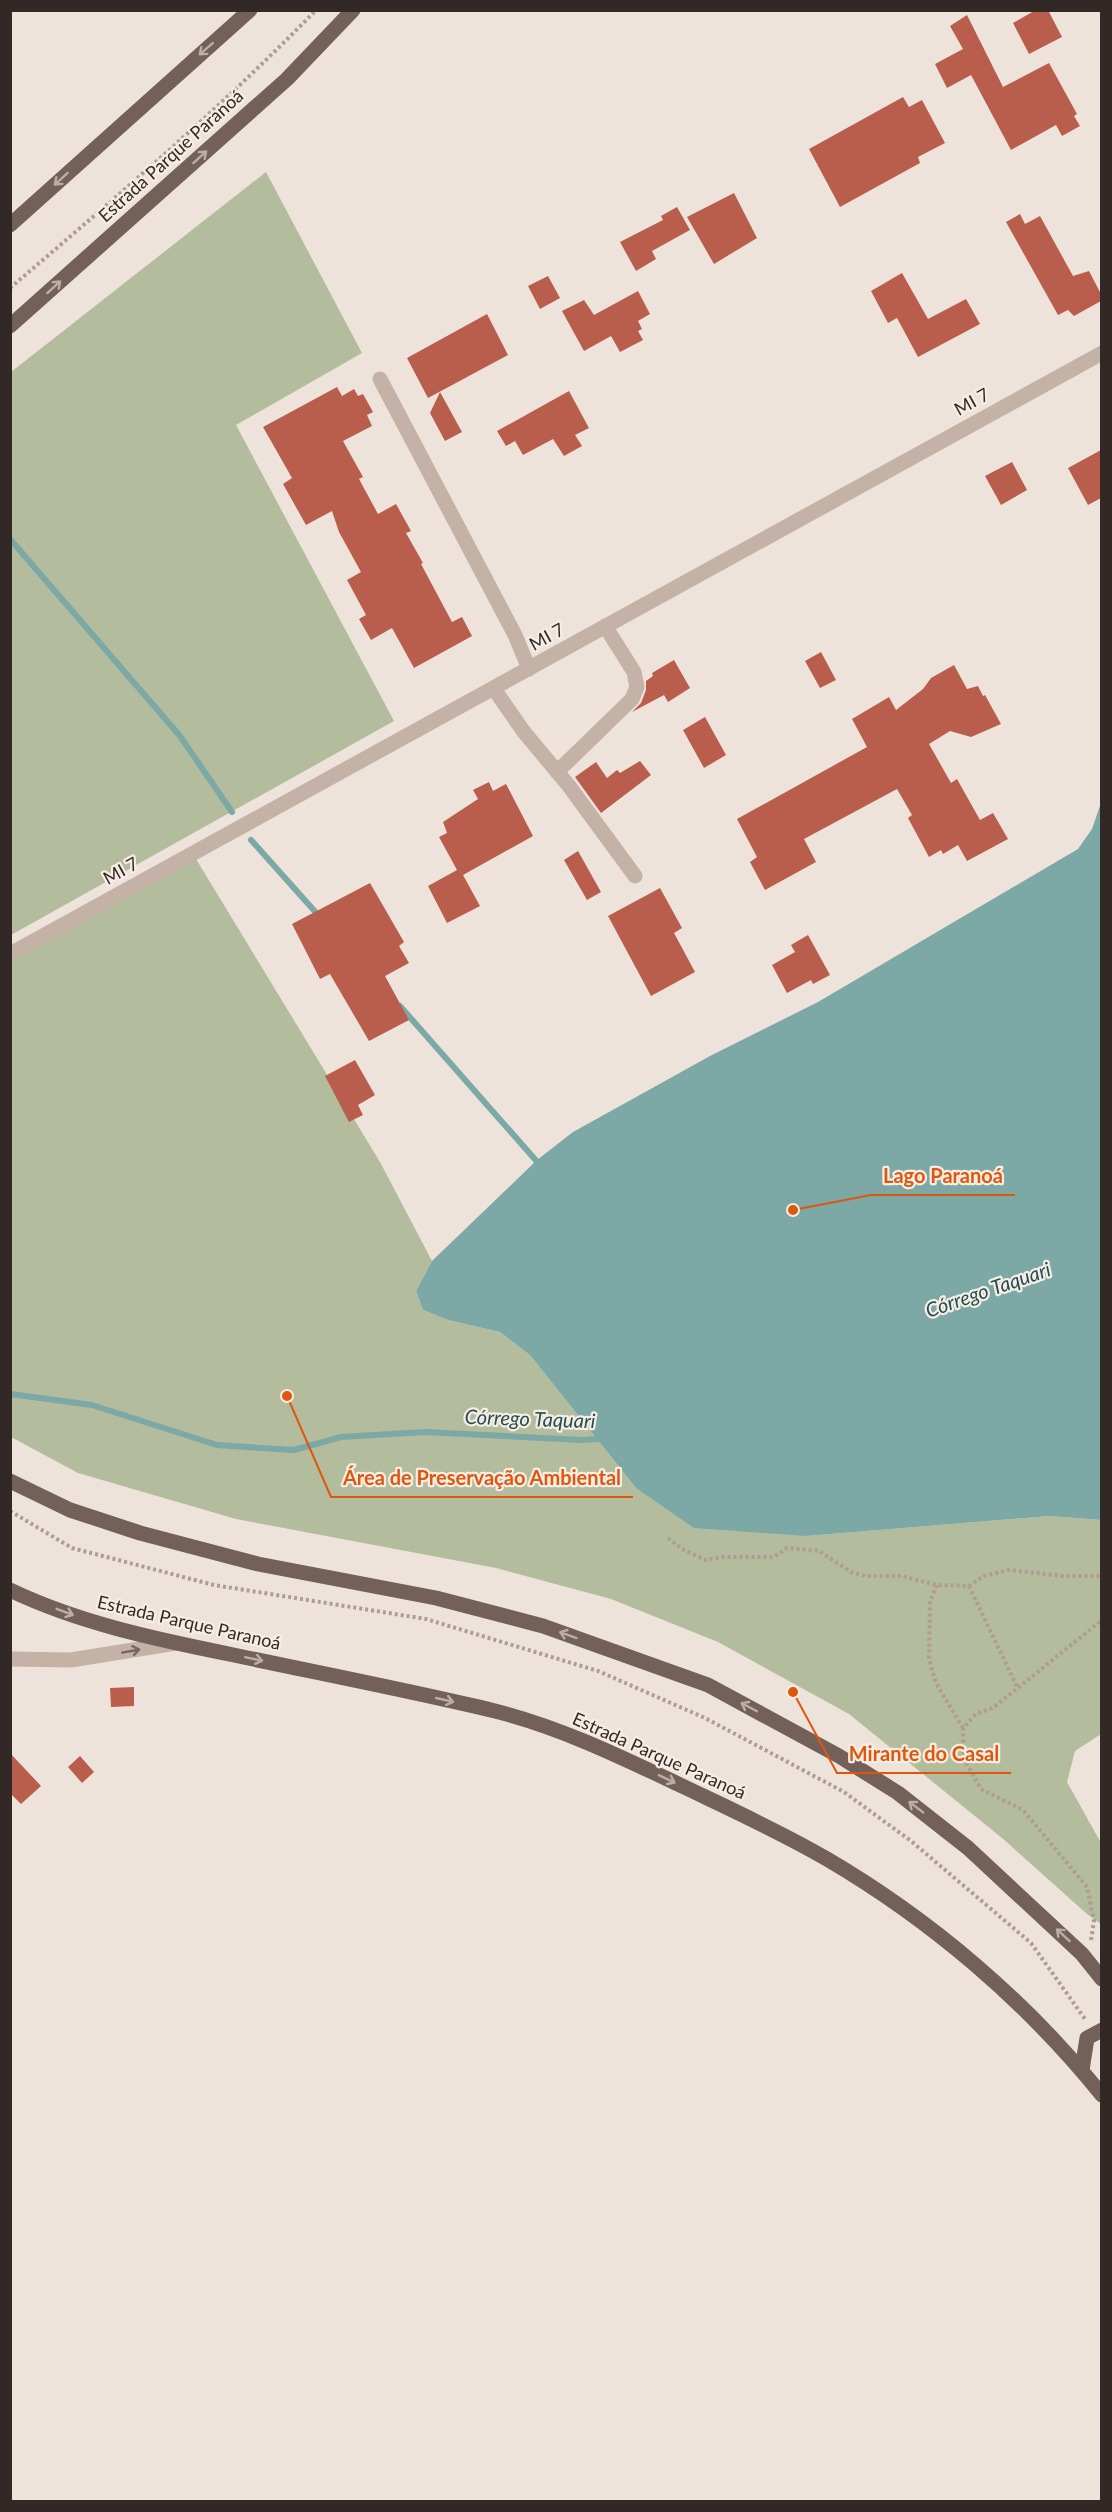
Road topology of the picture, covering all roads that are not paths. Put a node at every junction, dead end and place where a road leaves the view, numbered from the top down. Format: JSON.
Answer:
{"nodes":[{"id":1,"x":250,"y":10,"type":"edge"},
{"id":2,"x":353,"y":10,"type":"edge"},
{"id":3,"x":10,"y":225,"type":"edge"},
{"id":4,"x":10,"y":326,"type":"edge"},
{"id":5,"x":1101,"y":353,"type":"edge"},
{"id":6,"x":380,"y":379,"type":"dead end"},
{"id":7,"x":605,"y":626,"type":"junction"},
{"id":8,"x":529,"y":669,"type":"junction"},
{"id":9,"x":494,"y":689,"type":"junction"},
{"id":10,"x":557,"y":772,"type":"junction"},
{"id":11,"x":634,"y":876,"type":"dead end"},
{"id":12,"x":10,"y":954,"type":"edge"},
{"id":13,"x":10,"y":1481,"type":"edge"},
{"id":14,"x":12,"y":1594,"type":"edge"},
{"id":15,"x":176,"y":1643,"type":"junction"},
{"id":16,"x":10,"y":1659,"type":"edge"},
{"id":17,"x":1101,"y":1979,"type":"edge"},
{"id":18,"x":1098,"y":2031,"type":"edge"},
{"id":19,"x":1082,"y":2070,"type":"junction"},
{"id":20,"x":1101,"y":2095,"type":"edge"}],
"edges":[{"from":1,"to":3,"type":"main road","one_way":true},
{"from":4,"to":2,"type":"main road","name":"Estrada Parque Paranoá","one_way":true},
{"from":5,"to":7,"type":"street","name":"MI 7"},
{"from":6,"to":8,"type":"street"},
{"from":7,"to":8,"type":"street","name":"MI 7"},
{"from":7,"to":10,"type":"street"},
{"from":8,"to":9,"type":"street","name":"MI 7"},
{"from":9,"to":10,"type":"street"},
{"from":9,"to":12,"type":"street","name":"MI 7"},
{"from":10,"to":11,"type":"street"},
{"from":17,"to":13,"type":"main road","one_way":true},
{"from":14,"to":15,"type":"main road","name":"Estrada Parque Paranoá","one_way":true},
{"from":16,"to":15,"type":"street","one_way":true},
{"from":15,"to":19,"type":"main road","name":"Estrada Parque Paranoá","one_way":true},
{"from":18,"to":19,"type":"main road"},
{"from":19,"to":20,"type":"main road","name":"Estrada Parque Paranoá"}]}
